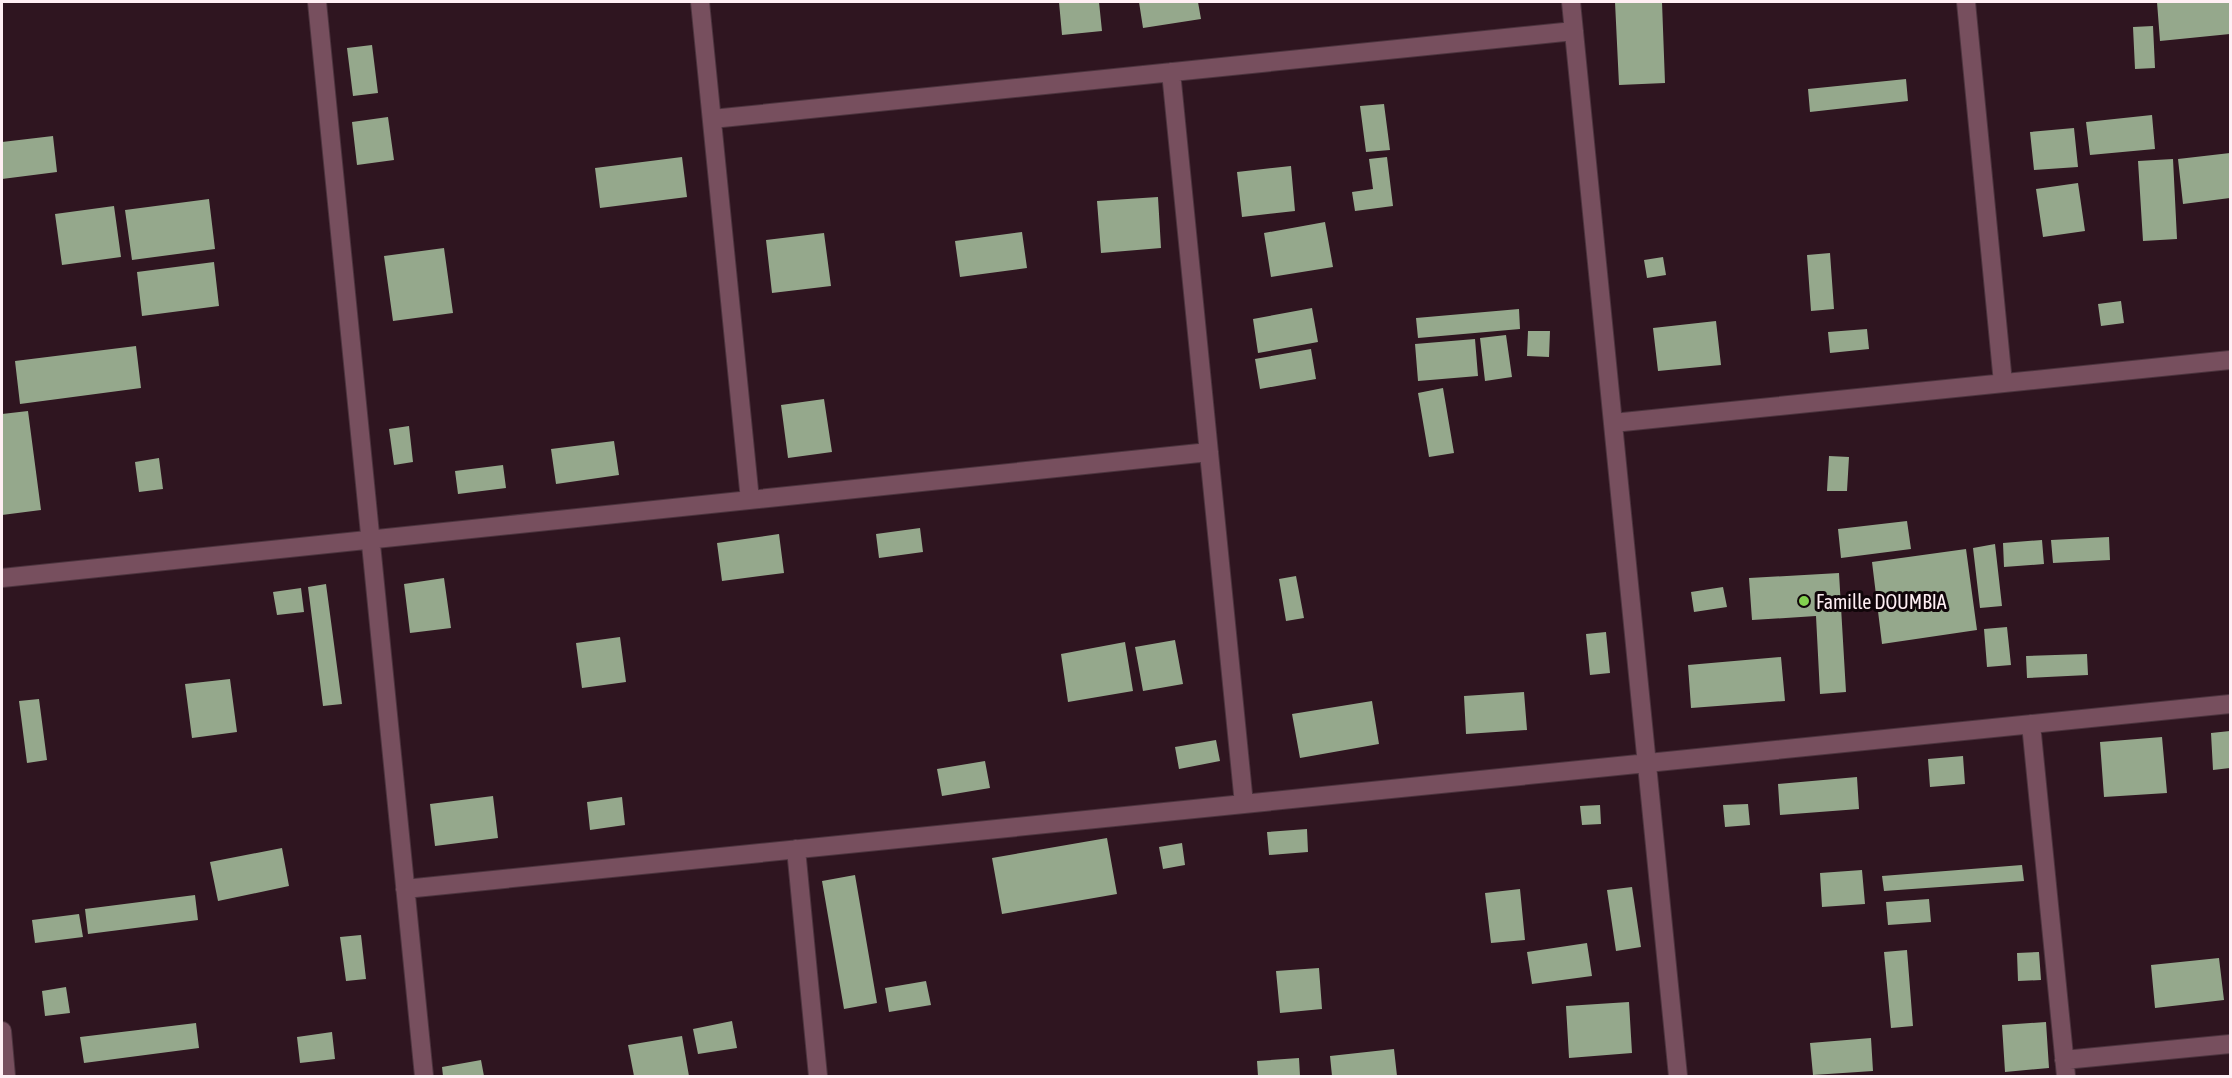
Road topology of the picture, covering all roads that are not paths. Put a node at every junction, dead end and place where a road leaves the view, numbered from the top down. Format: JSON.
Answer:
{"nodes":[{"id":1,"x":317,"y":2,"type":"edge"},
{"id":2,"x":700,"y":2,"type":"edge"},
{"id":3,"x":1571,"y":2,"type":"edge"},
{"id":4,"x":1966,"y":2,"type":"edge"},
{"id":5,"x":1574,"y":31,"type":"junction"},
{"id":6,"x":1171,"y":72,"type":"junction"},
{"id":7,"x":712,"y":119,"type":"junction"},
{"id":8,"x":2230,"y":360,"type":"edge"},
{"id":9,"x":2003,"y":383,"type":"junction"},
{"id":10,"x":1613,"y":423,"type":"junction"},
{"id":11,"x":1209,"y":452,"type":"junction"},
{"id":12,"x":750,"y":500,"type":"junction"},
{"id":13,"x":371,"y":539,"type":"junction"},
{"id":14,"x":2,"y":578,"type":"edge"},
{"id":15,"x":2230,"y":704,"type":"edge"},
{"id":16,"x":2031,"y":724,"type":"junction"},
{"id":17,"x":1647,"y":763,"type":"junction"},
{"id":18,"x":1244,"y":804,"type":"junction"},
{"id":19,"x":796,"y":849,"type":"junction"},
{"id":20,"x":405,"y":889,"type":"junction"},
{"id":21,"x":2,"y":1031,"type":"edge"},
{"id":22,"x":2230,"y":1044,"type":"edge"},
{"id":23,"x":2065,"y":1069,"type":"edge"},
{"id":24,"x":6,"y":1077,"type":"edge"},
{"id":25,"x":424,"y":1077,"type":"edge"},
{"id":26,"x":818,"y":1077,"type":"edge"},
{"id":27,"x":1678,"y":1077,"type":"edge"}],
"edges":[{"from":1,"to":13,"type":"street"},
{"from":2,"to":7,"type":"street"},
{"from":3,"to":5,"type":"street"},
{"from":4,"to":9,"type":"street"},
{"from":5,"to":6,"type":"street"},
{"from":5,"to":10,"type":"street"},
{"from":6,"to":7,"type":"street"},
{"from":6,"to":11,"type":"street"},
{"from":7,"to":12,"type":"street"},
{"from":8,"to":9,"type":"street"},
{"from":9,"to":10,"type":"street"},
{"from":10,"to":17,"type":"street"},
{"from":11,"to":12,"type":"street"},
{"from":11,"to":18,"type":"street"},
{"from":12,"to":13,"type":"street"},
{"from":13,"to":14,"type":"street"},
{"from":13,"to":20,"type":"street"},
{"from":15,"to":16,"type":"street"},
{"from":16,"to":17,"type":"street"},
{"from":16,"to":23,"type":"street"},
{"from":17,"to":18,"type":"street"},
{"from":17,"to":27,"type":"street"},
{"from":18,"to":19,"type":"street"},
{"from":19,"to":20,"type":"street"},
{"from":19,"to":26,"type":"street"},
{"from":20,"to":25,"type":"street"},
{"from":21,"to":24,"type":"street"},
{"from":22,"to":23,"type":"street"}]}
